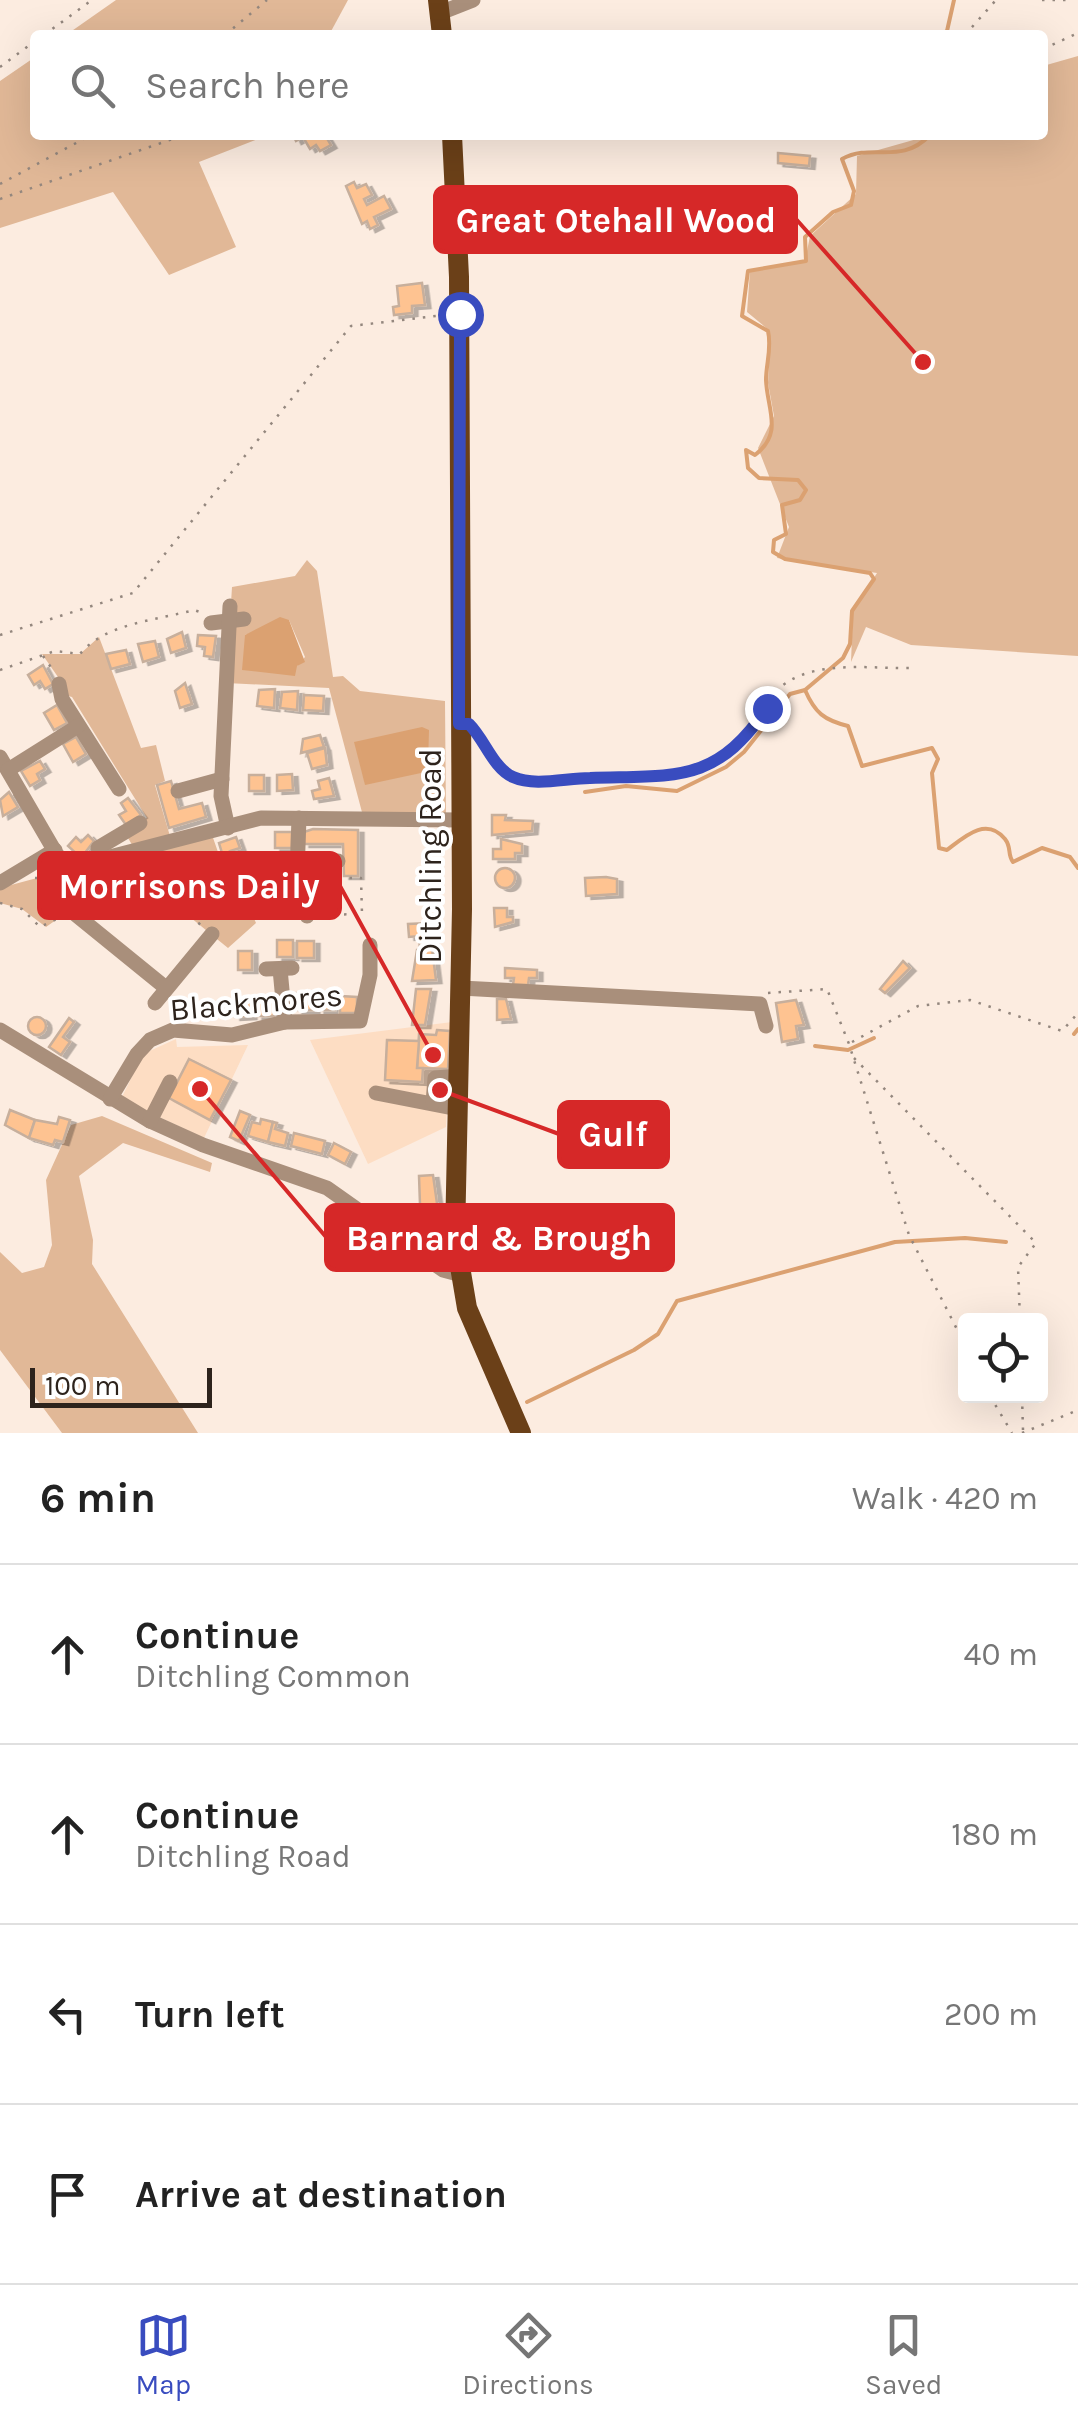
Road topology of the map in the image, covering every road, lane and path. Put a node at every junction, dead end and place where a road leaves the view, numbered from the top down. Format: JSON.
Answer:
{"nodes":[{"id":1,"x":92,"y":0,"type":"edge"},
{"id":2,"x":267,"y":0,"type":"edge"},
{"id":3,"x":473,"y":0,"type":"edge"},
{"id":4,"x":996,"y":0,"type":"edge"},
{"id":5,"x":1042,"y":0,"type":"edge"},
{"id":6,"x":1067,"y":0,"type":"edge"},
{"id":7,"x":439,"y":6,"type":"edge"},
{"id":8,"x":51,"y":30,"type":"edge"},
{"id":9,"x":231,"y":30,"type":"edge"},
{"id":10,"x":969,"y":30,"type":"edge"},
{"id":11,"x":1078,"y":33,"type":"edge"},
{"id":12,"x":30,"y":45,"type":"edge"},
{"id":13,"x":1048,"y":47,"type":"edge"},
{"id":14,"x":0,"y":67,"type":"edge"},
{"id":15,"x":82,"y":140,"type":"edge"},
{"id":16,"x":169,"y":140,"type":"edge"},
{"id":17,"x":452,"y":140,"type":"edge"},
{"id":18,"x":0,"y":184,"type":"edge"},
{"id":19,"x":0,"y":198,"type":"edge"},
{"id":20,"x":460,"y":314,"type":"junction"},
{"id":21,"x":230,"y":606,"type":"dead end"},
{"id":22,"x":237,"y":622,"type":"junction"},
{"id":23,"x":211,"y":623,"type":"joint"},
{"id":24,"x":0,"y":635,"type":"edge"},
{"id":25,"x":42,"y":654,"type":"junction"},
{"id":26,"x":913,"y":668,"type":"dead end"},
{"id":27,"x":0,"y":670,"type":"edge"},
{"id":28,"x":60,"y":684,"type":"joint"},
{"id":29,"x":459,"y":724,"type":"junction"},
{"id":30,"x":78,"y":726,"type":"junction"},
{"id":31,"x":5,"y":772,"type":"edge"},
{"id":32,"x":222,"y":779,"type":"junction"},
{"id":33,"x":119,"y":789,"type":"dead end"},
{"id":34,"x":178,"y":791,"type":"dead end"},
{"id":35,"x":298,"y":818,"type":"junction"},
{"id":36,"x":460,"y":820,"type":"junction"},
{"id":37,"x":140,"y":823,"type":"dead end"},
{"id":38,"x":228,"y":828,"type":"junction"},
{"id":39,"x":120,"y":836,"type":"junction"},
{"id":40,"x":164,"y":845,"type":"junction"},
{"id":41,"x":98,"y":848,"type":"dead end"},
{"id":42,"x":55,"y":850,"type":"junction"},
{"id":43,"x":130,"y":854,"type":"junction"},
{"id":44,"x":338,"y":861,"type":"dead end"},
{"id":45,"x":301,"y":871,"type":"junction"},
{"id":46,"x":70,"y":873,"type":"junction"},
{"id":47,"x":266,"y":875,"type":"joint"},
{"id":48,"x":23,"y":881,"type":"dead end"},
{"id":49,"x":0,"y":883,"type":"edge"},
{"id":50,"x":0,"y":903,"type":"edge"},
{"id":51,"x":70,"y":910,"type":"junction"},
{"id":52,"x":252,"y":916,"type":"dead end"},
{"id":53,"x":308,"y":916,"type":"joint"},
{"id":54,"x":212,"y":934,"type":"joint"},
{"id":55,"x":370,"y":945,"type":"dead end"},
{"id":56,"x":279,"y":969,"type":"dead end"},
{"id":57,"x":166,"y":988,"type":"junction"},
{"id":58,"x":461,"y":988,"type":"junction"},
{"id":59,"x":155,"y":1003,"type":"dead end"},
{"id":60,"x":748,"y":1004,"type":"junction"},
{"id":61,"x":1078,"y":1013,"type":"edge"},
{"id":62,"x":285,"y":1022,"type":"junction"},
{"id":63,"x":766,"y":1026,"type":"dead end"},
{"id":64,"x":0,"y":1030,"type":"edge"},
{"id":65,"x":849,"y":1044,"type":"junction"},
{"id":66,"x":853,"y":1057,"type":"junction"},
{"id":67,"x":460,"y":1076,"type":"junction"},
{"id":68,"x":170,"y":1082,"type":"dead end"},
{"id":69,"x":376,"y":1092,"type":"dead end"},
{"id":70,"x":110,"y":1099,"type":"junction"},
{"id":71,"x":433,"y":1103,"type":"junction"},
{"id":72,"x":458,"y":1109,"type":"junction"},
{"id":73,"x":150,"y":1121,"type":"junction"},
{"id":74,"x":458,"y":1274,"type":"junction"},
{"id":75,"x":1020,"y":1313,"type":"edge"},
{"id":76,"x":958,"y":1331,"type":"edge"},
{"id":77,"x":994,"y":1403,"type":"edge"},
{"id":78,"x":1022,"y":1403,"type":"edge"},
{"id":79,"x":1078,"y":1410,"type":"edge"},
{"id":80,"x":1022,"y":1432,"type":"edge"},
{"id":81,"x":520,"y":1433,"type":"edge"},
{"id":82,"x":1012,"y":1433,"type":"edge"}],
"edges":[{"from":1,"to":8,"type":"path"},
{"from":2,"to":9,"type":"path"},
{"from":3,"to":7,"type":"street"},
{"from":4,"to":10,"type":"path"},
{"from":5,"to":6,"type":"path"},
{"from":11,"to":13,"type":"path"},
{"from":12,"to":14,"type":"path"},
{"from":15,"to":18,"type":"path"},
{"from":16,"to":19,"type":"path"},
{"from":17,"to":20,"type":"main road","name":"Ditchling Road"},
{"from":20,"to":24,"type":"path"},
{"from":20,"to":29,"type":"main road","name":"Ditchling Road"},
{"from":21,"to":22,"type":"street"},
{"from":22,"to":23,"type":"street"},
{"from":22,"to":32,"type":"street"},
{"from":23,"to":25,"type":"path"},
{"from":25,"to":27,"type":"path"},
{"from":25,"to":28,"type":"path"},
{"from":26,"to":29,"type":"path"},
{"from":28,"to":30,"type":"street"},
{"from":29,"to":36,"type":"main road","name":"Ditchling Road"},
{"from":30,"to":31,"type":"street"},
{"from":30,"to":33,"type":"street"},
{"from":31,"to":42,"type":"street"},
{"from":32,"to":34,"type":"street"},
{"from":32,"to":38,"type":"street"},
{"from":35,"to":36,"type":"street"},
{"from":35,"to":38,"type":"street"},
{"from":35,"to":45,"type":"street"},
{"from":36,"to":58,"type":"main road","name":"Ditchling Road"},
{"from":37,"to":39,"type":"street"},
{"from":38,"to":40,"type":"street"},
{"from":39,"to":41,"type":"street"},
{"from":39,"to":43,"type":"street"},
{"from":40,"to":43,"type":"street"},
{"from":40,"to":54,"type":"path"},
{"from":42,"to":46,"type":"street"},
{"from":42,"to":49,"type":"street"},
{"from":43,"to":46,"type":"street"},
{"from":44,"to":45,"type":"street"},
{"from":45,"to":47,"type":"street"},
{"from":45,"to":53,"type":"street"},
{"from":45,"to":53,"type":"path"},
{"from":46,"to":48,"type":"path"},
{"from":46,"to":51,"type":"street"},
{"from":47,"to":52,"type":"path"},
{"from":50,"to":51,"type":"path"},
{"from":51,"to":57,"type":"street"},
{"from":54,"to":57,"type":"street"},
{"from":55,"to":62,"type":"street","name":"Blackmores"},
{"from":56,"to":62,"type":"street"},
{"from":57,"to":59,"type":"street"},
{"from":58,"to":60,"type":"street"},
{"from":58,"to":67,"type":"main road","name":"Ditchling Road"},
{"from":60,"to":63,"type":"street"},
{"from":60,"to":65,"type":"path"},
{"from":61,"to":65,"type":"path"},
{"from":62,"to":70,"type":"street","name":"Blackmores"},
{"from":64,"to":70,"type":"street"},
{"from":65,"to":66,"type":"path"},
{"from":66,"to":75,"type":"path"},
{"from":66,"to":76,"type":"path"},
{"from":67,"to":71,"type":"street"},
{"from":67,"to":72,"type":"main road","name":"Ditchling Road"},
{"from":68,"to":73,"type":"street"},
{"from":69,"to":71,"type":"street"},
{"from":70,"to":73,"type":"street"},
{"from":71,"to":72,"type":"street"},
{"from":72,"to":74,"type":"main road","name":"Ditchling Road"},
{"from":73,"to":74,"type":"street"},
{"from":74,"to":81,"type":"main road","name":"Ditchling Road"},
{"from":77,"to":82,"type":"path"},
{"from":78,"to":80,"type":"path"},
{"from":79,"to":80,"type":"path"}]}
